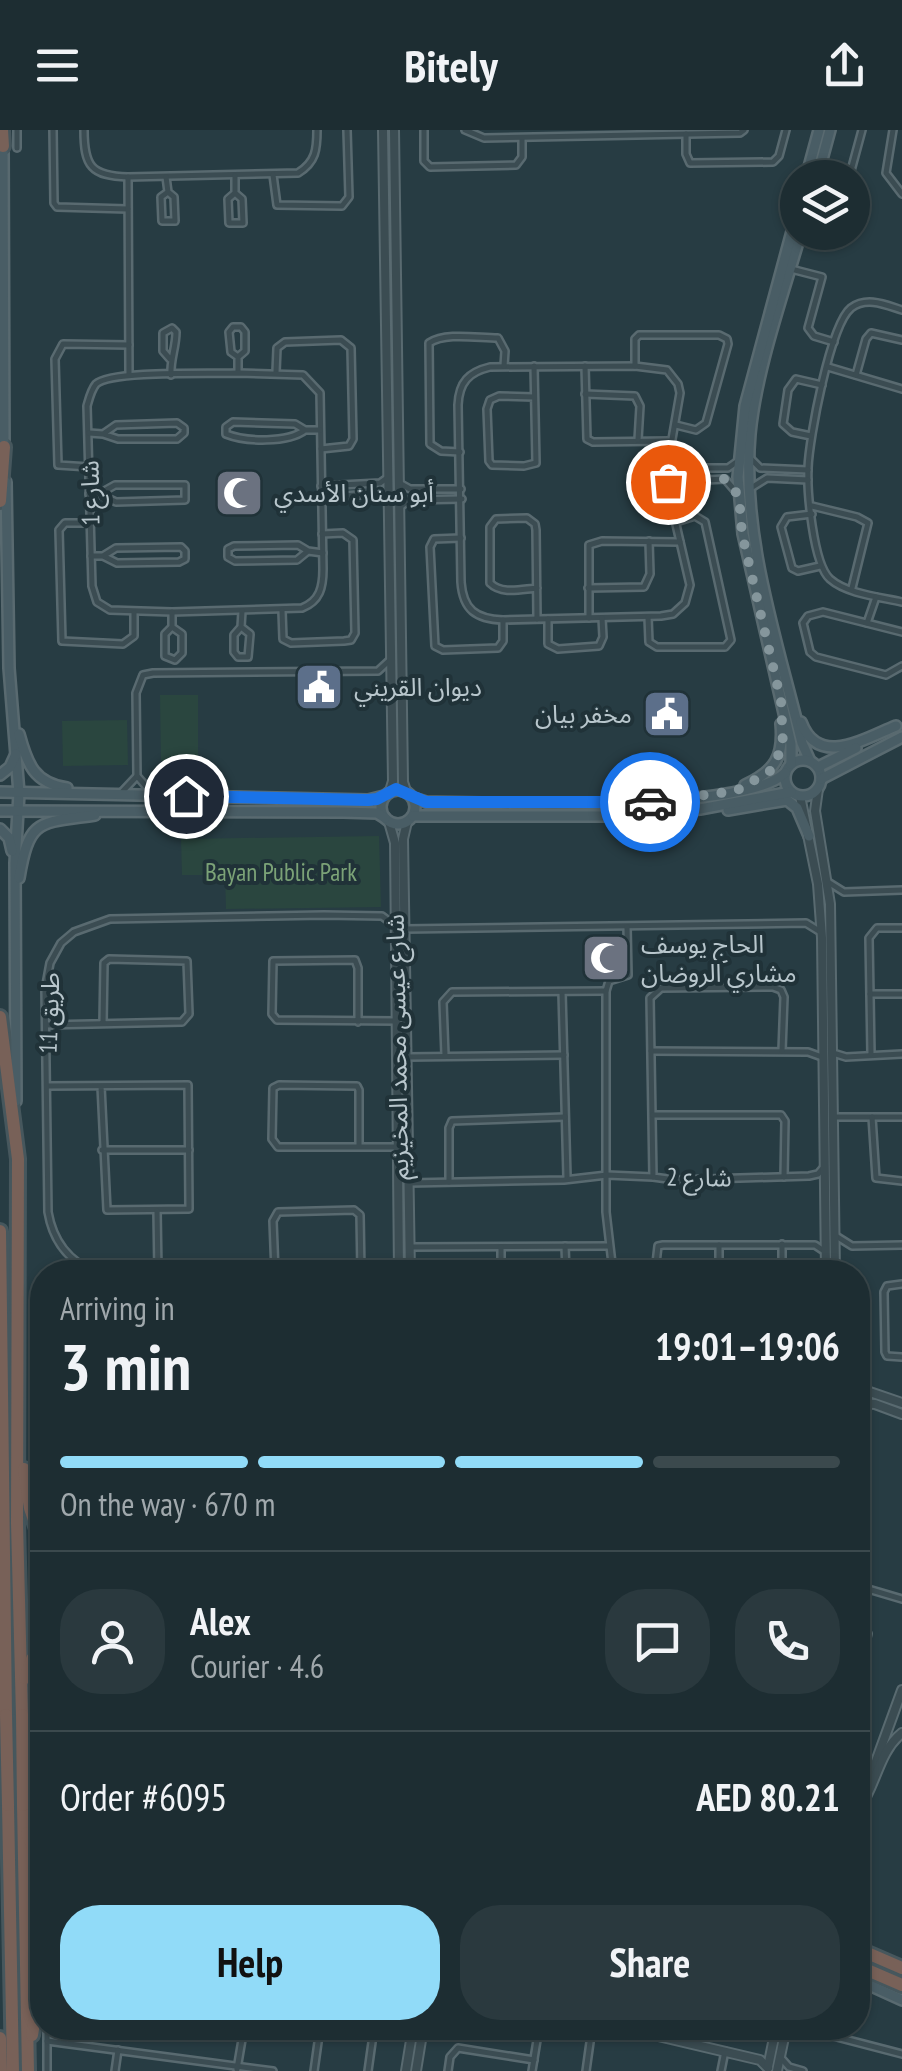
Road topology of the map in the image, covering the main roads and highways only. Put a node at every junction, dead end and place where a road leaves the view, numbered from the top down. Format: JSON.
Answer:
{"nodes":[{"id":1,"x":3,"y":130,"type":"edge"},
{"id":2,"x":819,"y":130,"type":"edge"},
{"id":3,"x":830,"y":130,"type":"edge"},
{"id":4,"x":10,"y":147,"type":"joint"},
{"id":5,"x":811,"y":160,"type":"edge"},
{"id":6,"x":821,"y":160,"type":"edge"},
{"id":7,"x":787,"y":250,"type":"edge"},
{"id":8,"x":796,"y":250,"type":"edge"},
{"id":9,"x":765,"y":345,"type":"junction"},
{"id":10,"x":4,"y":448,"type":"junction"},
{"id":11,"x":745,"y":458,"type":"junction"},
{"id":12,"x":744,"y":493,"type":"junction"},
{"id":13,"x":0,"y":501,"type":"edge"},
{"id":14,"x":764,"y":605,"type":"junction"},
{"id":15,"x":786,"y":678,"type":"junction"},
{"id":16,"x":781,"y":701,"type":"junction"},
{"id":17,"x":12,"y":710,"type":"junction"},
{"id":18,"x":899,"y":724,"type":"edge"},
{"id":19,"x":902,"y":737,"type":"edge"},
{"id":20,"x":16,"y":754,"type":"junction"},
{"id":21,"x":814,"y":764,"type":"junction"},
{"id":22,"x":788,"y":768,"type":"junction"},
{"id":23,"x":0,"y":775,"type":"edge"},
{"id":24,"x":820,"y":784,"type":"junction"},
{"id":25,"x":736,"y":791,"type":"junction"},
{"id":26,"x":99,"y":792,"type":"junction"},
{"id":27,"x":2,"y":793,"type":"edge"},
{"id":28,"x":18,"y":794,"type":"junction"},
{"id":29,"x":387,"y":794,"type":"junction"},
{"id":30,"x":410,"y":794,"type":"junction"},
{"id":31,"x":795,"y":794,"type":"junction"},
{"id":32,"x":0,"y":809,"type":"edge"},
{"id":33,"x":700,"y":809,"type":"junction"},
{"id":34,"x":134,"y":810,"type":"junction"},
{"id":35,"x":18,"y":811,"type":"junction"},
{"id":36,"x":410,"y":819,"type":"junction"},
{"id":37,"x":387,"y":820,"type":"junction"},
{"id":38,"x":0,"y":830,"type":"edge"},
{"id":39,"x":810,"y":836,"type":"road end"},
{"id":40,"x":15,"y":863,"type":"junction"},
{"id":41,"x":15,"y":906,"type":"junction"},
{"id":42,"x":0,"y":1017,"type":"edge"},
{"id":43,"x":18,"y":1159,"type":"junction"},
{"id":44,"x":0,"y":1231,"type":"edge"},
{"id":45,"x":18,"y":1422,"type":"junction"},
{"id":46,"x":30,"y":1508,"type":"edge"},
{"id":47,"x":17,"y":1523,"type":"junction"},
{"id":48,"x":30,"y":1663,"type":"edge"},
{"id":49,"x":6,"y":1664,"type":"junction"},
{"id":50,"x":22,"y":1700,"type":"junction"},
{"id":51,"x":30,"y":1734,"type":"edge"},
{"id":52,"x":0,"y":1736,"type":"edge"},
{"id":53,"x":30,"y":1748,"type":"edge"},
{"id":54,"x":0,"y":1750,"type":"edge"},
{"id":55,"x":30,"y":1761,"type":"edge"},
{"id":56,"x":0,"y":1764,"type":"edge"},
{"id":57,"x":30,"y":1779,"type":"edge"},
{"id":58,"x":0,"y":1780,"type":"edge"},
{"id":59,"x":24,"y":1821,"type":"junction"},
{"id":60,"x":30,"y":1841,"type":"edge"},
{"id":61,"x":10,"y":1885,"type":"junction"},
{"id":62,"x":870,"y":1953,"type":"edge"},
{"id":63,"x":902,"y":1965,"type":"edge"},
{"id":64,"x":870,"y":1971,"type":"edge"},
{"id":65,"x":870,"y":1985,"type":"edge"},
{"id":66,"x":902,"y":1985,"type":"edge"},
{"id":67,"x":24,"y":1990,"type":"junction"},
{"id":68,"x":902,"y":2000,"type":"edge"},
{"id":69,"x":30,"y":2036,"type":"edge"},
{"id":70,"x":0,"y":2038,"type":"edge"},
{"id":71,"x":23,"y":2070,"type":"edge"},
{"id":72,"x":1,"y":2071,"type":"edge"}],
"edges":[{"from":1,"to":4,"type":"highway"},
{"from":2,"to":5,"type":"main road"},
{"from":3,"to":6,"type":"main road"},
{"from":4,"to":10,"type":"main road"},
{"from":7,"to":9,"type":"main road"},
{"from":8,"to":9,"type":"main road"},
{"from":9,"to":11,"type":"main road"},
{"from":9,"to":11,"type":"main road"},
{"from":10,"to":13,"type":"highway"},
{"from":10,"to":17,"type":"main road"},
{"from":11,"to":12,"type":"main road"},
{"from":12,"to":14,"type":"main road"},
{"from":12,"to":14,"type":"main road"},
{"from":14,"to":15,"type":"main road"},
{"from":14,"to":16,"type":"main road"},
{"from":15,"to":18,"type":"main road"},
{"from":15,"to":21,"type":"main road"},
{"from":16,"to":22,"type":"main road"},
{"from":16,"to":25,"type":"main road"},
{"from":17,"to":20,"type":"main road"},
{"from":17,"to":26,"type":"main road"},
{"from":18,"to":21,"type":"main road"},
{"from":19,"to":24,"type":"main road"},
{"from":20,"to":23,"type":"main road"},
{"from":20,"to":28,"type":"main road"},
{"from":21,"to":22,"type":"main road"},
{"from":21,"to":24,"type":"main road"},
{"from":22,"to":25,"type":"main road"},
{"from":22,"to":31,"type":"main road"},
{"from":24,"to":31,"type":"main road"},
{"from":25,"to":30,"type":"main road"},
{"from":26,"to":28,"type":"main road"},
{"from":26,"to":29,"type":"main road"},
{"from":27,"to":28,"type":"main road"},
{"from":28,"to":32,"type":"main road"},
{"from":28,"to":35,"type":"main road"},
{"from":29,"to":30,"type":"main road"},
{"from":29,"to":37,"type":"main road"},
{"from":30,"to":36,"type":"main road"},
{"from":31,"to":33,"type":"main road"},
{"from":32,"to":35,"type":"main road"},
{"from":33,"to":36,"type":"main road"},
{"from":33,"to":39,"type":"main road"},
{"from":34,"to":35,"type":"main road"},
{"from":34,"to":37,"type":"main road"},
{"from":34,"to":41,"type":"main road"},
{"from":35,"to":40,"type":"main road"},
{"from":36,"to":37,"type":"main road"},
{"from":38,"to":40,"type":"main road"},
{"from":40,"to":41,"type":"main road"},
{"from":41,"to":43,"type":"main road"},
{"from":42,"to":43,"type":"highway"},
{"from":43,"to":45,"type":"highway"},
{"from":44,"to":49,"type":"highway"},
{"from":45,"to":46,"type":"highway"},
{"from":45,"to":47,"type":"highway"},
{"from":47,"to":49,"type":"highway"},
{"from":47,"to":50,"type":"highway"},
{"from":48,"to":50,"type":"highway"},
{"from":49,"to":61,"type":"highway","bridge":true},
{"from":50,"to":59,"type":"highway","bridge":true},
{"from":51,"to":52,"type":"highway"},
{"from":53,"to":54,"type":"highway"},
{"from":55,"to":56,"type":"highway"},
{"from":57,"to":58,"type":"highway"},
{"from":59,"to":60,"type":"highway"},
{"from":59,"to":67,"type":"highway"},
{"from":61,"to":67,"type":"highway"},
{"from":61,"to":71,"type":"highway"},
{"from":62,"to":63,"type":"highway"},
{"from":64,"to":66,"type":"highway"},
{"from":65,"to":68,"type":"main road"},
{"from":67,"to":71,"type":"highway"},
{"from":69,"to":71,"type":"highway"},
{"from":70,"to":72,"type":"highway"}]}
